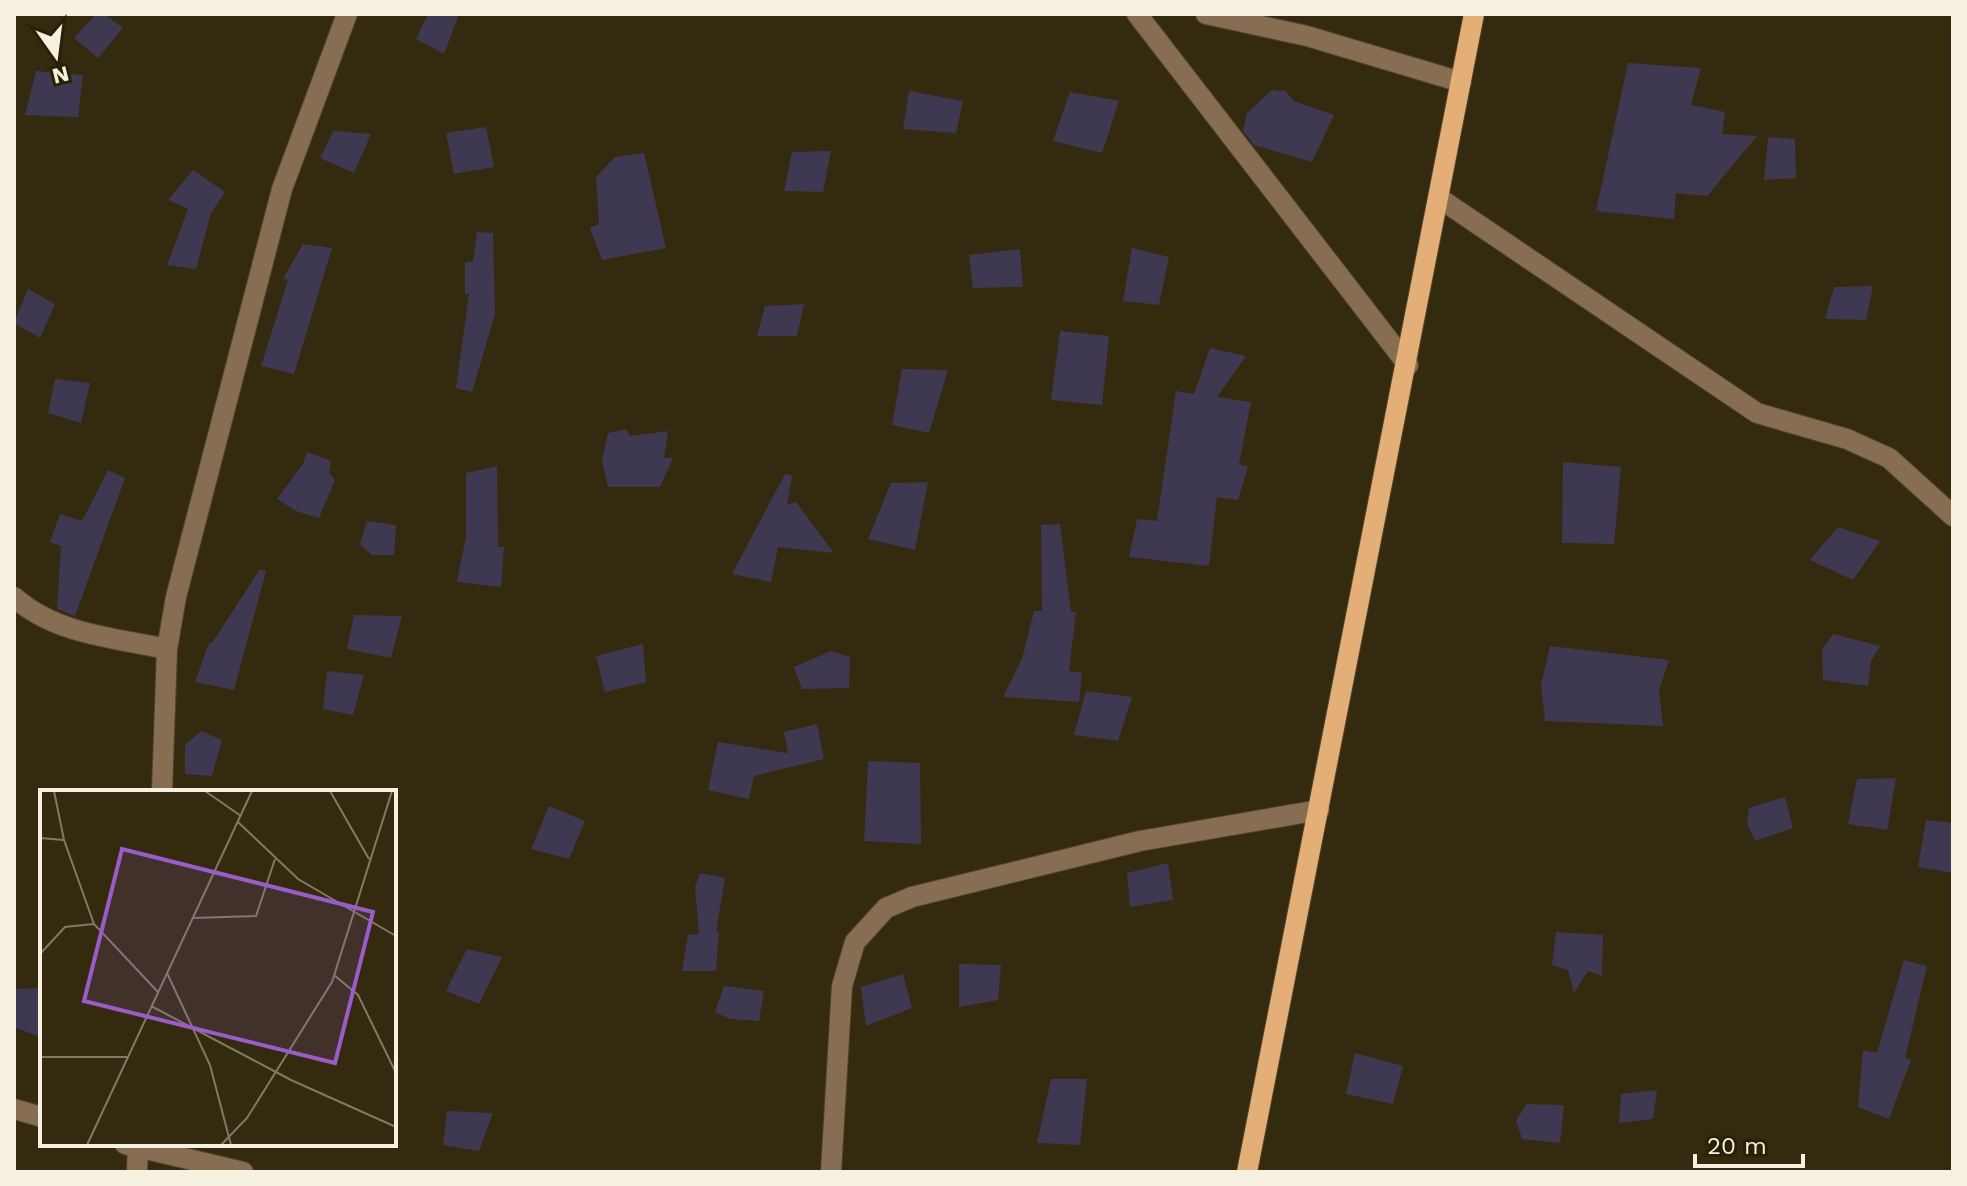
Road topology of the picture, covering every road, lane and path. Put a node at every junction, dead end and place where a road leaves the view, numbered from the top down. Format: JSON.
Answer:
{"nodes":[{"id":1,"x":347,"y":14,"type":"edge"},
{"id":2,"x":1137,"y":14,"type":"edge"},
{"id":3,"x":1206,"y":14,"type":"edge"},
{"id":4,"x":1474,"y":14,"type":"edge"},
{"id":5,"x":1461,"y":82,"type":"junction"},
{"id":6,"x":1439,"y":198,"type":"junction"},
{"id":7,"x":1408,"y":365,"type":"junction"},
{"id":8,"x":1953,"y":516,"type":"edge"},
{"id":9,"x":14,"y":597,"type":"edge"},
{"id":10,"x":167,"y":649,"type":"junction"},
{"id":11,"x":162,"y":790,"type":"edge"},
{"id":12,"x":1319,"y":810,"type":"junction"},
{"id":13,"x":14,"y":1109,"type":"edge"},
{"id":14,"x":40,"y":1116,"type":"edge"},
{"id":15,"x":133,"y":1146,"type":"edge"},
{"id":16,"x":137,"y":1146,"type":"edge"},
{"id":17,"x":137,"y":1172,"type":"edge"},
{"id":18,"x":243,"y":1172,"type":"edge"},
{"id":19,"x":831,"y":1172,"type":"edge"},
{"id":20,"x":1247,"y":1172,"type":"edge"}],
"edges":[{"from":1,"to":10,"type":"street"},
{"from":2,"to":7,"type":"street"},
{"from":3,"to":5,"type":"street"},
{"from":4,"to":5,"type":"main road"},
{"from":5,"to":6,"type":"main road"},
{"from":6,"to":7,"type":"main road"},
{"from":6,"to":8,"type":"street"},
{"from":7,"to":12,"type":"main road"},
{"from":9,"to":10,"type":"street"},
{"from":10,"to":11,"type":"street"},
{"from":12,"to":19,"type":"street"},
{"from":12,"to":20,"type":"main road"},
{"from":13,"to":14,"type":"street"},
{"from":15,"to":17,"type":"street"},
{"from":16,"to":18,"type":"street"}]}
